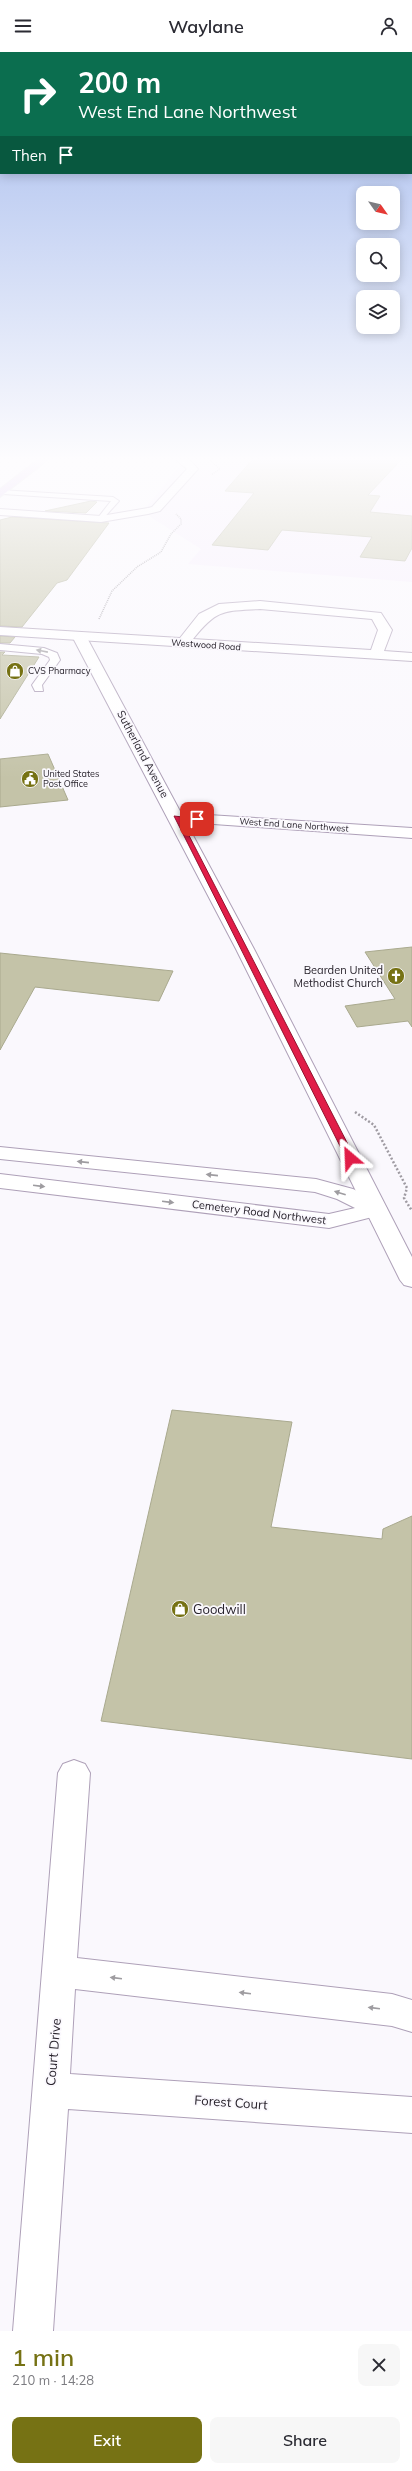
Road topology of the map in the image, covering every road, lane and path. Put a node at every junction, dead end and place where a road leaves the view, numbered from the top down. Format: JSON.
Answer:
{"nodes":[{"id":1,"x":0,"y":631,"type":"edge"},
{"id":2,"x":79,"y":636,"type":"junction"},
{"id":3,"x":183,"y":643,"type":"junction"},
{"id":4,"x":0,"y":647,"type":"edge"},
{"id":5,"x":376,"y":654,"type":"junction"},
{"id":6,"x":412,"y":656,"type":"edge"},
{"id":7,"x":39,"y":689,"type":"dead end"},
{"id":8,"x":176,"y":818,"type":"junction"},
{"id":9,"x":412,"y":833,"type":"edge"},
{"id":10,"x":0,"y":1153,"type":"edge"},
{"id":11,"x":0,"y":1181,"type":"edge"},
{"id":12,"x":376,"y":1209,"type":"junction"},
{"id":13,"x":412,"y":1280,"type":"edge"},
{"id":14,"x":74,"y":1772,"type":"dead end"},
{"id":15,"x":60,"y":1972,"type":"junction"},
{"id":16,"x":412,"y":2016,"type":"edge"},
{"id":17,"x":50,"y":2090,"type":"junction"},
{"id":18,"x":412,"y":2115,"type":"edge"},
{"id":19,"x":33,"y":2331,"type":"edge"}],
"edges":[{"from":1,"to":2,"type":"street","name":"Westwood Road"},
{"from":2,"to":3,"type":"street","name":"Westwood Road"},
{"from":2,"to":8,"type":"street","name":"Sutherland Avenue"},
{"from":3,"to":5,"type":"street","name":"Westwood Road"},
{"from":3,"to":5,"type":"street"},
{"from":7,"to":4,"type":"lane","one_way":true},
{"from":5,"to":6,"type":"street","name":"Westwood Road"},
{"from":8,"to":9,"type":"street","name":"West End Lane Northwest"},
{"from":8,"to":12,"type":"street","name":"Sutherland Avenue"},
{"from":12,"to":10,"type":"street","one_way":true},
{"from":11,"to":12,"type":"street","name":"Cemetery Road Northwest","one_way":true},
{"from":12,"to":13,"type":"street","name":"Sutherland Avenue"},
{"from":14,"to":15,"type":"street","name":"Court Drive"},
{"from":16,"to":15,"type":"street","one_way":true},
{"from":15,"to":17,"type":"street","name":"Court Drive"},
{"from":17,"to":18,"type":"street","name":"Forest Court"},
{"from":17,"to":19,"type":"street","name":"Court Drive"}]}
